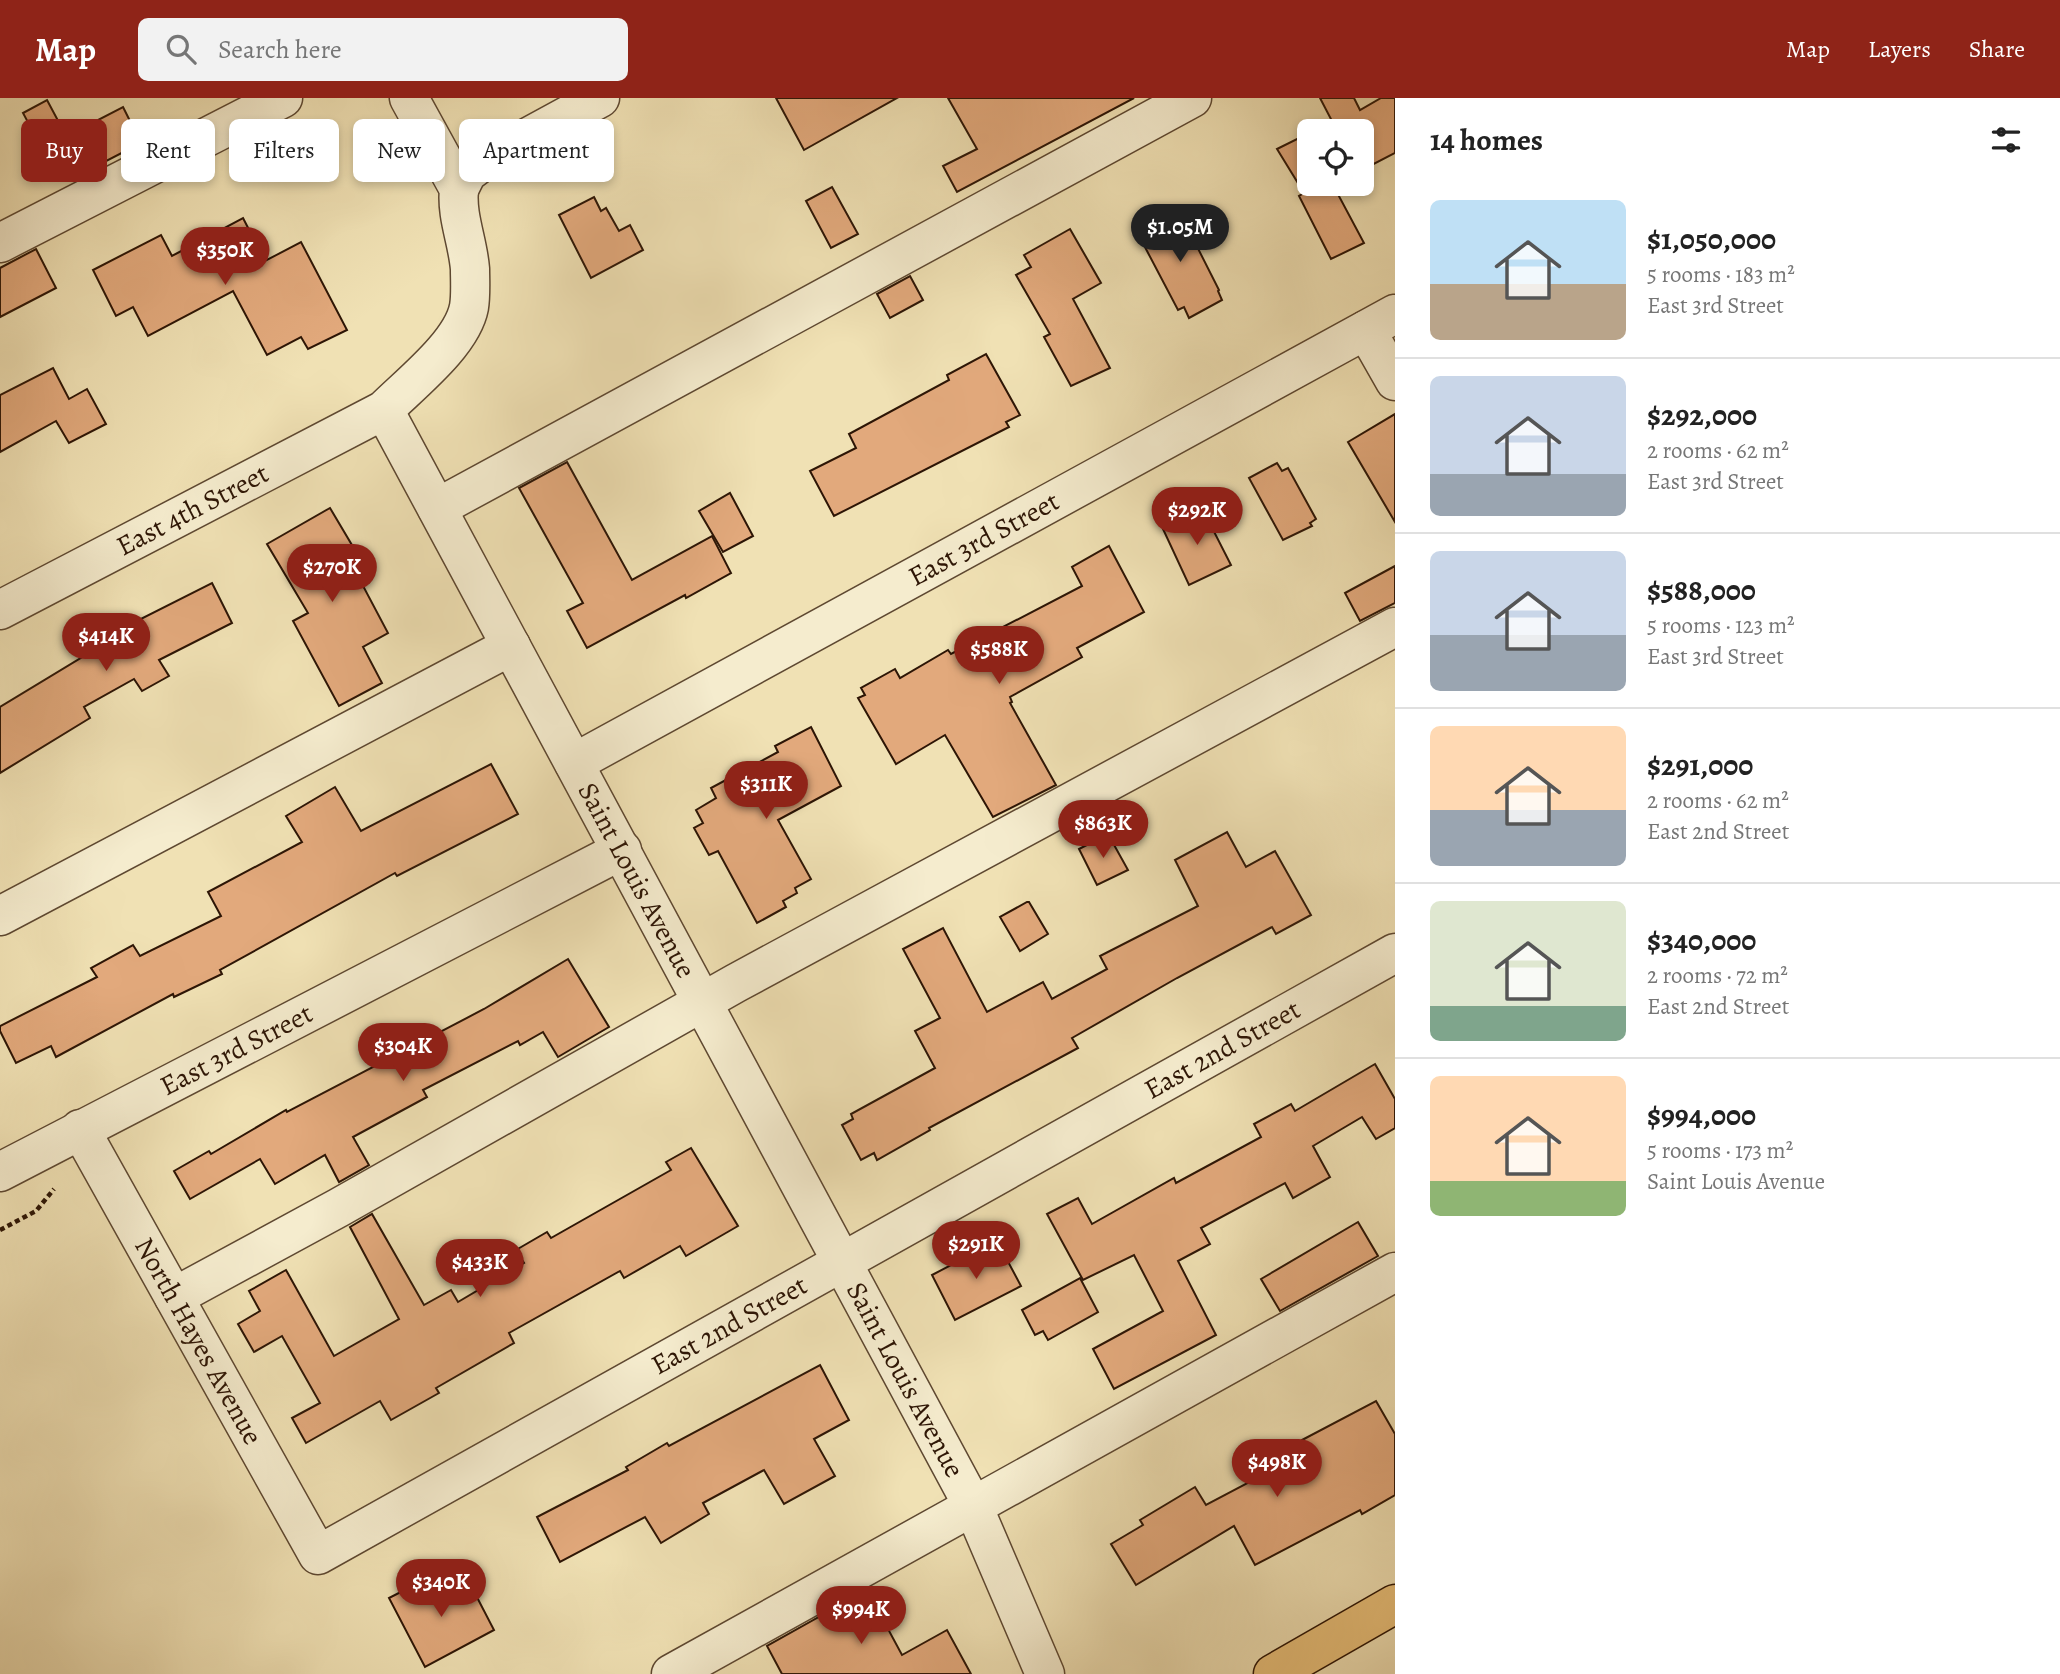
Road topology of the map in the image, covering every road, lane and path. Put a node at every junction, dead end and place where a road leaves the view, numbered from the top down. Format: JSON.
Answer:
{"nodes":[{"id":1,"x":283,"y":98,"type":"edge"},
{"id":2,"x":409,"y":98,"type":"edge"},
{"id":3,"x":600,"y":98,"type":"edge"},
{"id":4,"x":1192,"y":98,"type":"edge"},
{"id":5,"x":459,"y":189,"type":"junction"},
{"id":6,"x":0,"y":243,"type":"edge"},
{"id":7,"x":1380,"y":322,"type":"edge"},
{"id":8,"x":1395,"y":381,"type":"edge"},
{"id":9,"x":384,"y":410,"type":"junction"},
{"id":10,"x":437,"y":508,"type":"junction"},
{"id":11,"x":0,"y":610,"type":"edge"},
{"id":12,"x":1395,"y":627,"type":"edge"},
{"id":13,"x":511,"y":646,"type":"junction"},
{"id":14,"x":574,"y":763,"type":"junction"},
{"id":15,"x":622,"y":850,"type":"junction"},
{"id":16,"x":0,"y":916,"type":"edge"},
{"id":17,"x":1395,"y":953,"type":"edge"},
{"id":18,"x":703,"y":1001,"type":"junction"},
{"id":19,"x":80,"y":1129,"type":"junction"},
{"id":20,"x":0,"y":1172,"type":"edge"},
{"id":21,"x":842,"y":1262,"type":"junction"},
{"id":22,"x":1395,"y":1272,"type":"edge"},
{"id":23,"x":174,"y":1297,"type":"junction"},
{"id":24,"x":973,"y":1506,"type":"junction"},
{"id":25,"x":318,"y":1555,"type":"joint"},
{"id":26,"x":1395,"y":1604,"type":"edge"},
{"id":27,"x":1286,"y":1671,"type":"edge"},
{"id":28,"x":671,"y":1674,"type":"edge"},
{"id":29,"x":1045,"y":1674,"type":"edge"}],
"edges":[{"from":1,"to":6,"type":"street"},
{"from":2,"to":5,"type":"street"},
{"from":3,"to":5,"type":"street"},
{"from":4,"to":10,"type":"street"},
{"from":5,"to":9,"type":"street"},
{"from":7,"to":8,"type":"street"},
{"from":7,"to":14,"type":"street","name":"East 3rd Street"},
{"from":9,"to":10,"type":"street","name":"Saint Louis Avenue"},
{"from":9,"to":11,"type":"street","name":"East 4th Street"},
{"from":10,"to":13,"type":"street","name":"Saint Louis Avenue"},
{"from":12,"to":18,"type":"street"},
{"from":13,"to":14,"type":"street","name":"Saint Louis Avenue"},
{"from":13,"to":16,"type":"street"},
{"from":14,"to":15,"type":"street","name":"Saint Louis Avenue"},
{"from":15,"to":18,"type":"street","name":"Saint Louis Avenue"},
{"from":15,"to":19,"type":"street","name":"East 3rd Street"},
{"from":17,"to":21,"type":"street","name":"East 2nd Street"},
{"from":18,"to":21,"type":"street","name":"Saint Louis Avenue"},
{"from":18,"to":23,"type":"street"},
{"from":19,"to":20,"type":"street","name":"East 3rd Street"},
{"from":19,"to":23,"type":"street","name":"North Hayes Avenue"},
{"from":21,"to":24,"type":"street","name":"Saint Louis Avenue"},
{"from":21,"to":25,"type":"street","name":"East 2nd Street"},
{"from":22,"to":24,"type":"street"},
{"from":23,"to":25,"type":"street","name":"North Hayes Avenue"},
{"from":24,"to":28,"type":"street"},
{"from":24,"to":29,"type":"street","name":"Saint Louis Avenue"},
{"from":26,"to":27,"type":"main road"}]}
